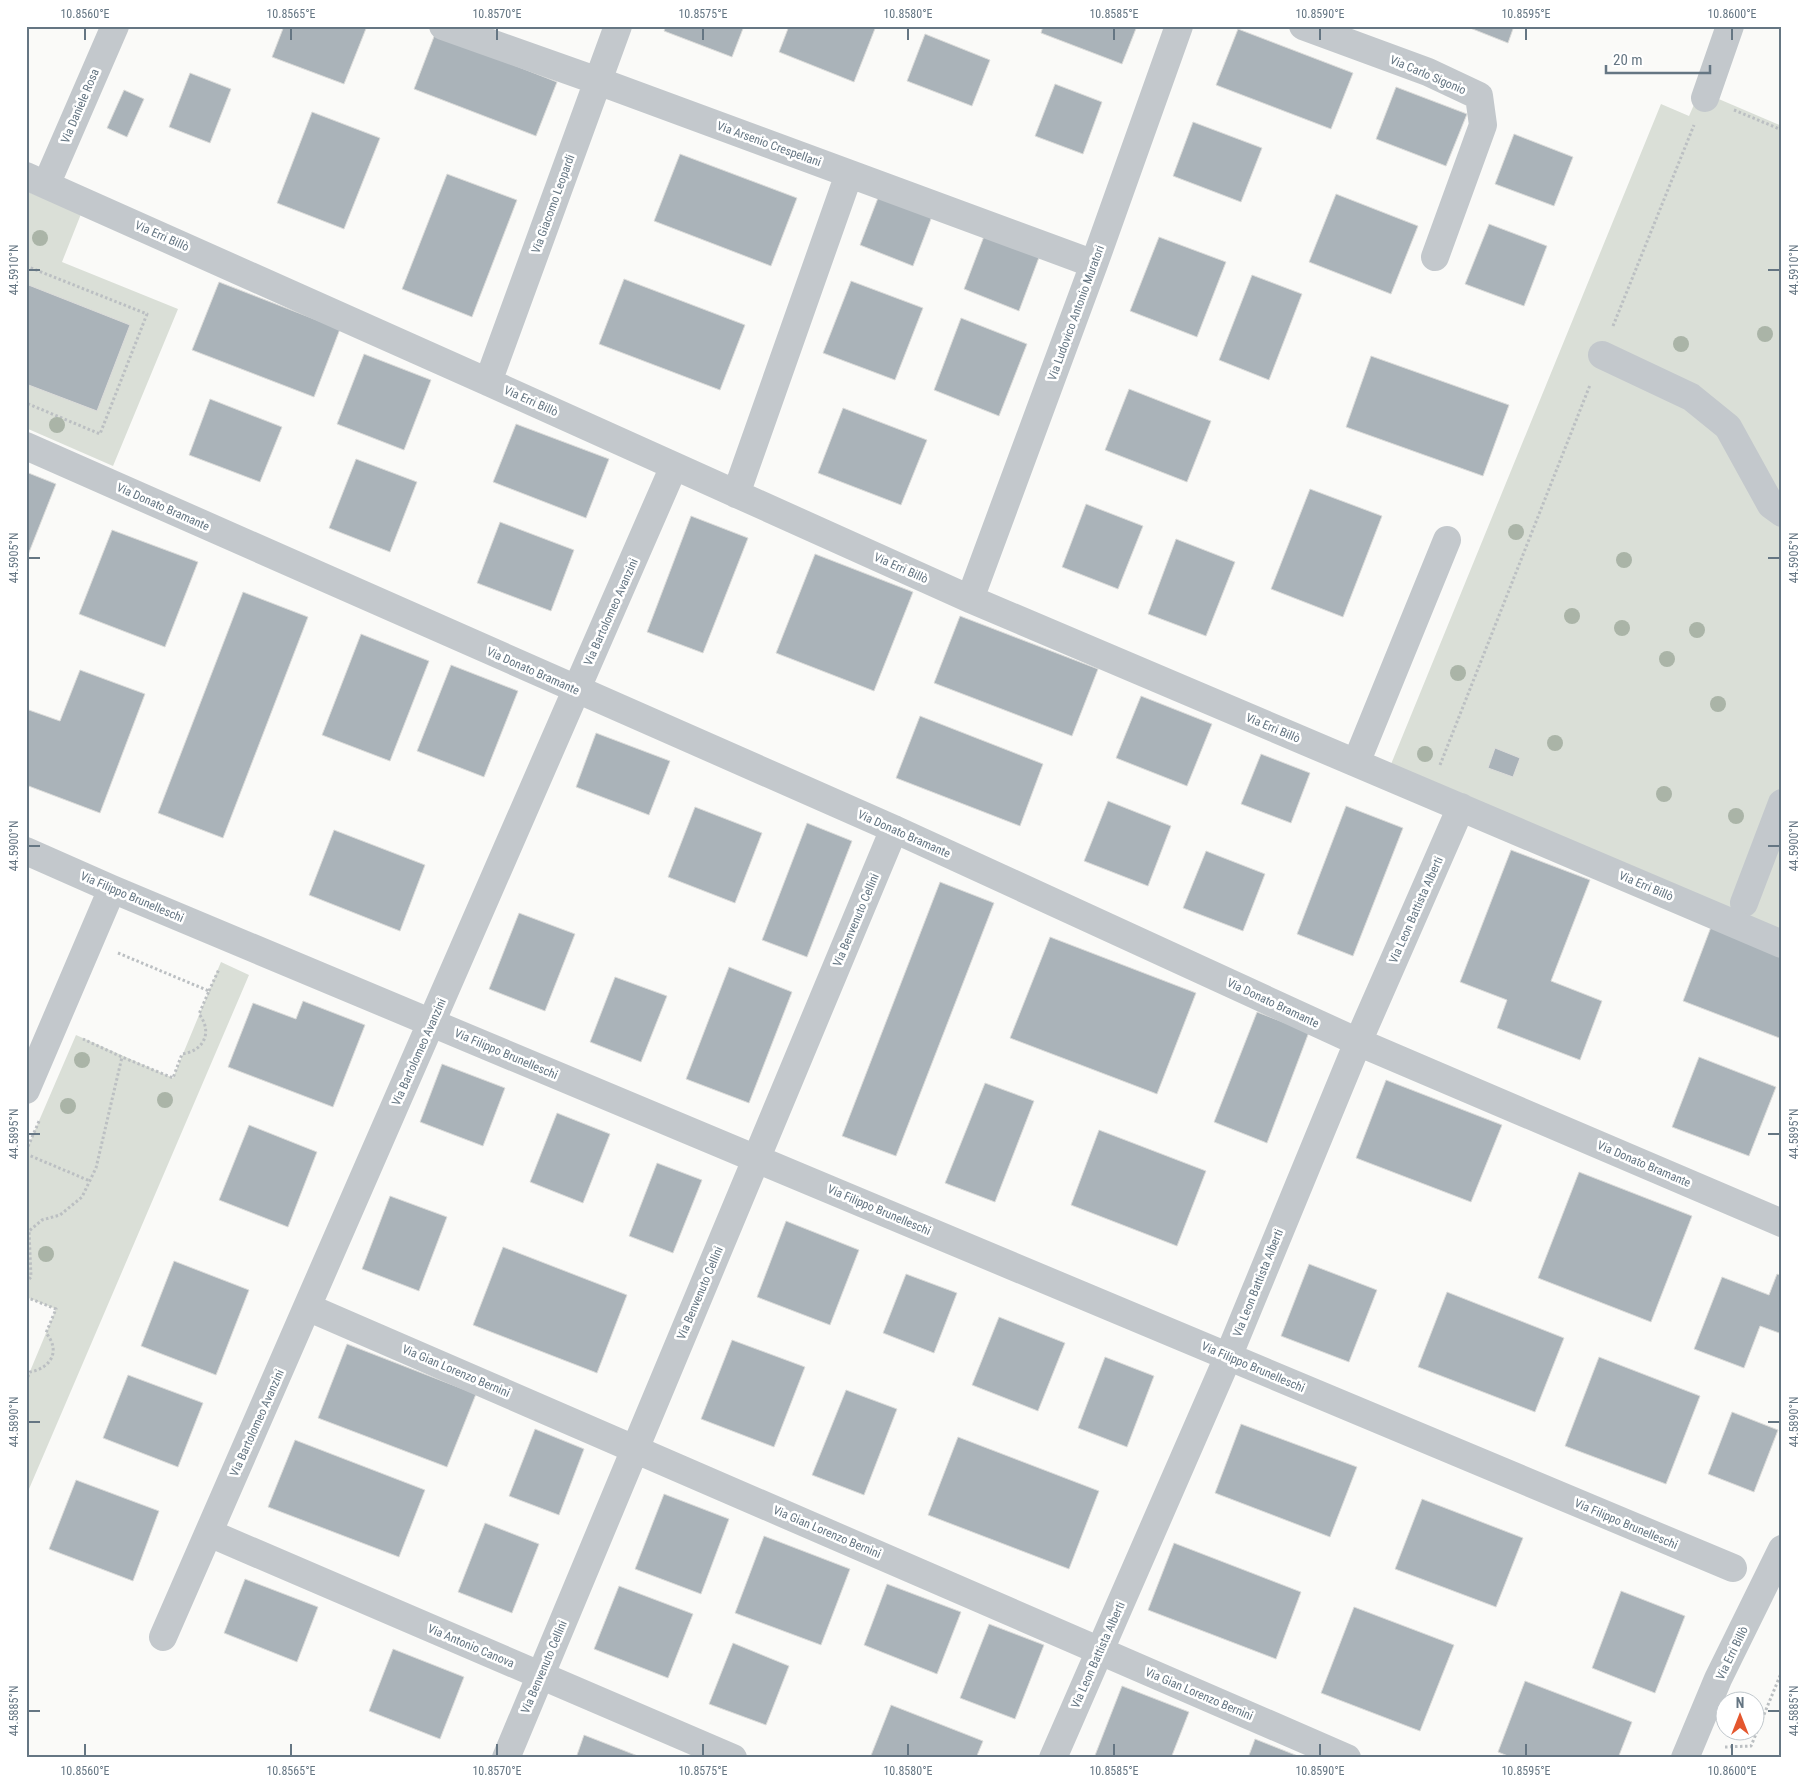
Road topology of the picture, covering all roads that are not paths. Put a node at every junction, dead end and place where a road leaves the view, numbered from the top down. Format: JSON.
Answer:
{"nodes":[{"id":1,"x":115,"y":26,"type":"edge"},
{"id":2,"x":444,"y":26,"type":"edge"},
{"id":3,"x":618,"y":26,"type":"edge"},
{"id":4,"x":1179,"y":26,"type":"edge"},
{"id":5,"x":1303,"y":26,"type":"edge"},
{"id":6,"x":1730,"y":26,"type":"edge"},
{"id":7,"x":598,"y":81,"type":"junction"},
{"id":8,"x":1705,"y":98,"type":"road end"},
{"id":9,"x":849,"y":174,"type":"junction"},
{"id":10,"x":36,"y":181,"type":"edge"},
{"id":11,"x":1435,"y":257,"type":"dead end"},
{"id":12,"x":1094,"y":264,"type":"junction"},
{"id":13,"x":1602,"y":355,"type":"road end"},
{"id":14,"x":488,"y":382,"type":"junction"},
{"id":15,"x":26,"y":446,"type":"edge"},
{"id":16,"x":674,"y":466,"type":"junction"},
{"id":17,"x":736,"y":494,"type":"junction"},
{"id":18,"x":1782,"y":513,"type":"edge"},
{"id":19,"x":1447,"y":540,"type":"dead end"},
{"id":20,"x":970,"y":599,"type":"junction"},
{"id":21,"x":577,"y":690,"type":"junction"},
{"id":22,"x":1356,"y":763,"type":"junction"},
{"id":23,"x":1782,"y":803,"type":"edge"},
{"id":24,"x":1461,"y":807,"type":"junction"},
{"id":25,"x":894,"y":829,"type":"junction"},
{"id":26,"x":26,"y":851,"type":"edge"},
{"id":27,"x":112,"y":889,"type":"junction"},
{"id":28,"x":1744,"y":903,"type":"dead end"},
{"id":29,"x":1782,"y":944,"type":"edge"},
{"id":30,"x":431,"y":1023,"type":"junction"},
{"id":31,"x":1358,"y":1042,"type":"junction"},
{"id":32,"x":26,"y":1090,"type":"edge"},
{"id":33,"x":756,"y":1159,"type":"junction"},
{"id":34,"x":1782,"y":1223,"type":"edge"},
{"id":35,"x":308,"y":1307,"type":"junction"},
{"id":36,"x":1228,"y":1357,"type":"junction"},
{"id":37,"x":635,"y":1449,"type":"junction"},
{"id":38,"x":209,"y":1533,"type":"junction"},
{"id":39,"x":1782,"y":1549,"type":"edge"},
{"id":40,"x":1733,"y":1568,"type":"dead end"},
{"id":41,"x":163,"y":1637,"type":"dead end"},
{"id":42,"x":1099,"y":1651,"type":"junction"},
{"id":43,"x":540,"y":1675,"type":"junction"},
{"id":44,"x":506,"y":1758,"type":"edge"},
{"id":45,"x":733,"y":1758,"type":"edge"},
{"id":46,"x":1053,"y":1758,"type":"edge"},
{"id":47,"x":1347,"y":1758,"type":"edge"},
{"id":48,"x":1685,"y":1758,"type":"edge"}],
"edges":[{"from":1,"to":10,"type":"street","name":"Via Daniele Rosa"},
{"from":2,"to":7,"type":"street","name":"Via Arsenio Crespellani"},
{"from":3,"to":7,"type":"street","name":"Via Giacomo Leopardi"},
{"from":4,"to":12,"type":"street","name":"Via Ludovico Antonio Muratori"},
{"from":5,"to":11,"type":"street","name":"Via Carlo Sigonio"},
{"from":6,"to":8,"type":"street"},
{"from":7,"to":9,"type":"street","name":"Via Arsenio Crespellani"},
{"from":7,"to":14,"type":"street","name":"Via Giacomo Leopardi"},
{"from":9,"to":12,"type":"street","name":"Via Arsenio Crespellani"},
{"from":9,"to":17,"type":"street"},
{"from":10,"to":14,"type":"street","name":"Via Erri Billò"},
{"from":12,"to":20,"type":"street","name":"Via Ludovico Antonio Muratori"},
{"from":13,"to":18,"type":"street"},
{"from":14,"to":16,"type":"street","name":"Via Erri Billò"},
{"from":15,"to":21,"type":"street","name":"Via Donato Bramante"},
{"from":16,"to":17,"type":"street","name":"Via Erri Billò"},
{"from":16,"to":21,"type":"street","name":"Via Bartolomeo Avanzini"},
{"from":17,"to":20,"type":"street","name":"Via Erri Billò"},
{"from":19,"to":22,"type":"street"},
{"from":20,"to":22,"type":"street","name":"Via Erri Billò"},
{"from":21,"to":25,"type":"street","name":"Via Donato Bramante"},
{"from":21,"to":30,"type":"street","name":"Via Bartolomeo Avanzini"},
{"from":22,"to":24,"type":"street","name":"Via Erri Billò"},
{"from":23,"to":28,"type":"street"},
{"from":24,"to":29,"type":"street","name":"Via Erri Billò"},
{"from":24,"to":31,"type":"street","name":"Via Leon Battista Alberti"},
{"from":25,"to":31,"type":"street","name":"Via Donato Bramante"},
{"from":25,"to":33,"type":"street","name":"Via Benvenuto Cellini"},
{"from":26,"to":27,"type":"street","name":"Via Filippo Brunelleschi"},
{"from":27,"to":30,"type":"street","name":"Via Filippo Brunelleschi"},
{"from":27,"to":32,"type":"street"},
{"from":30,"to":33,"type":"street","name":"Via Filippo Brunelleschi"},
{"from":30,"to":35,"type":"street","name":"Via Bartolomeo Avanzini"},
{"from":31,"to":34,"type":"street","name":"Via Donato Bramante"},
{"from":31,"to":36,"type":"street","name":"Via Leon Battista Alberti"},
{"from":33,"to":36,"type":"street","name":"Via Filippo Brunelleschi"},
{"from":33,"to":37,"type":"street","name":"Via Benvenuto Cellini"},
{"from":35,"to":37,"type":"street","name":"Via Gian Lorenzo Bernini"},
{"from":35,"to":38,"type":"street","name":"Via Bartolomeo Avanzini"},
{"from":36,"to":40,"type":"street","name":"Via Filippo Brunelleschi"},
{"from":36,"to":42,"type":"street","name":"Via Leon Battista Alberti"},
{"from":37,"to":42,"type":"street","name":"Via Gian Lorenzo Bernini"},
{"from":37,"to":43,"type":"street","name":"Via Benvenuto Cellini"},
{"from":38,"to":41,"type":"street","name":"Via Bartolomeo Avanzini"},
{"from":38,"to":43,"type":"street","name":"Via Antonio Canova"},
{"from":39,"to":48,"type":"street","name":"Via Erri Billò"},
{"from":42,"to":46,"type":"street","name":"Via Leon Battista Alberti"},
{"from":42,"to":47,"type":"street","name":"Via Gian Lorenzo Bernini"},
{"from":43,"to":44,"type":"street","name":"Via Benvenuto Cellini"},
{"from":43,"to":45,"type":"street","name":"Via Antonio Canova"}]}
